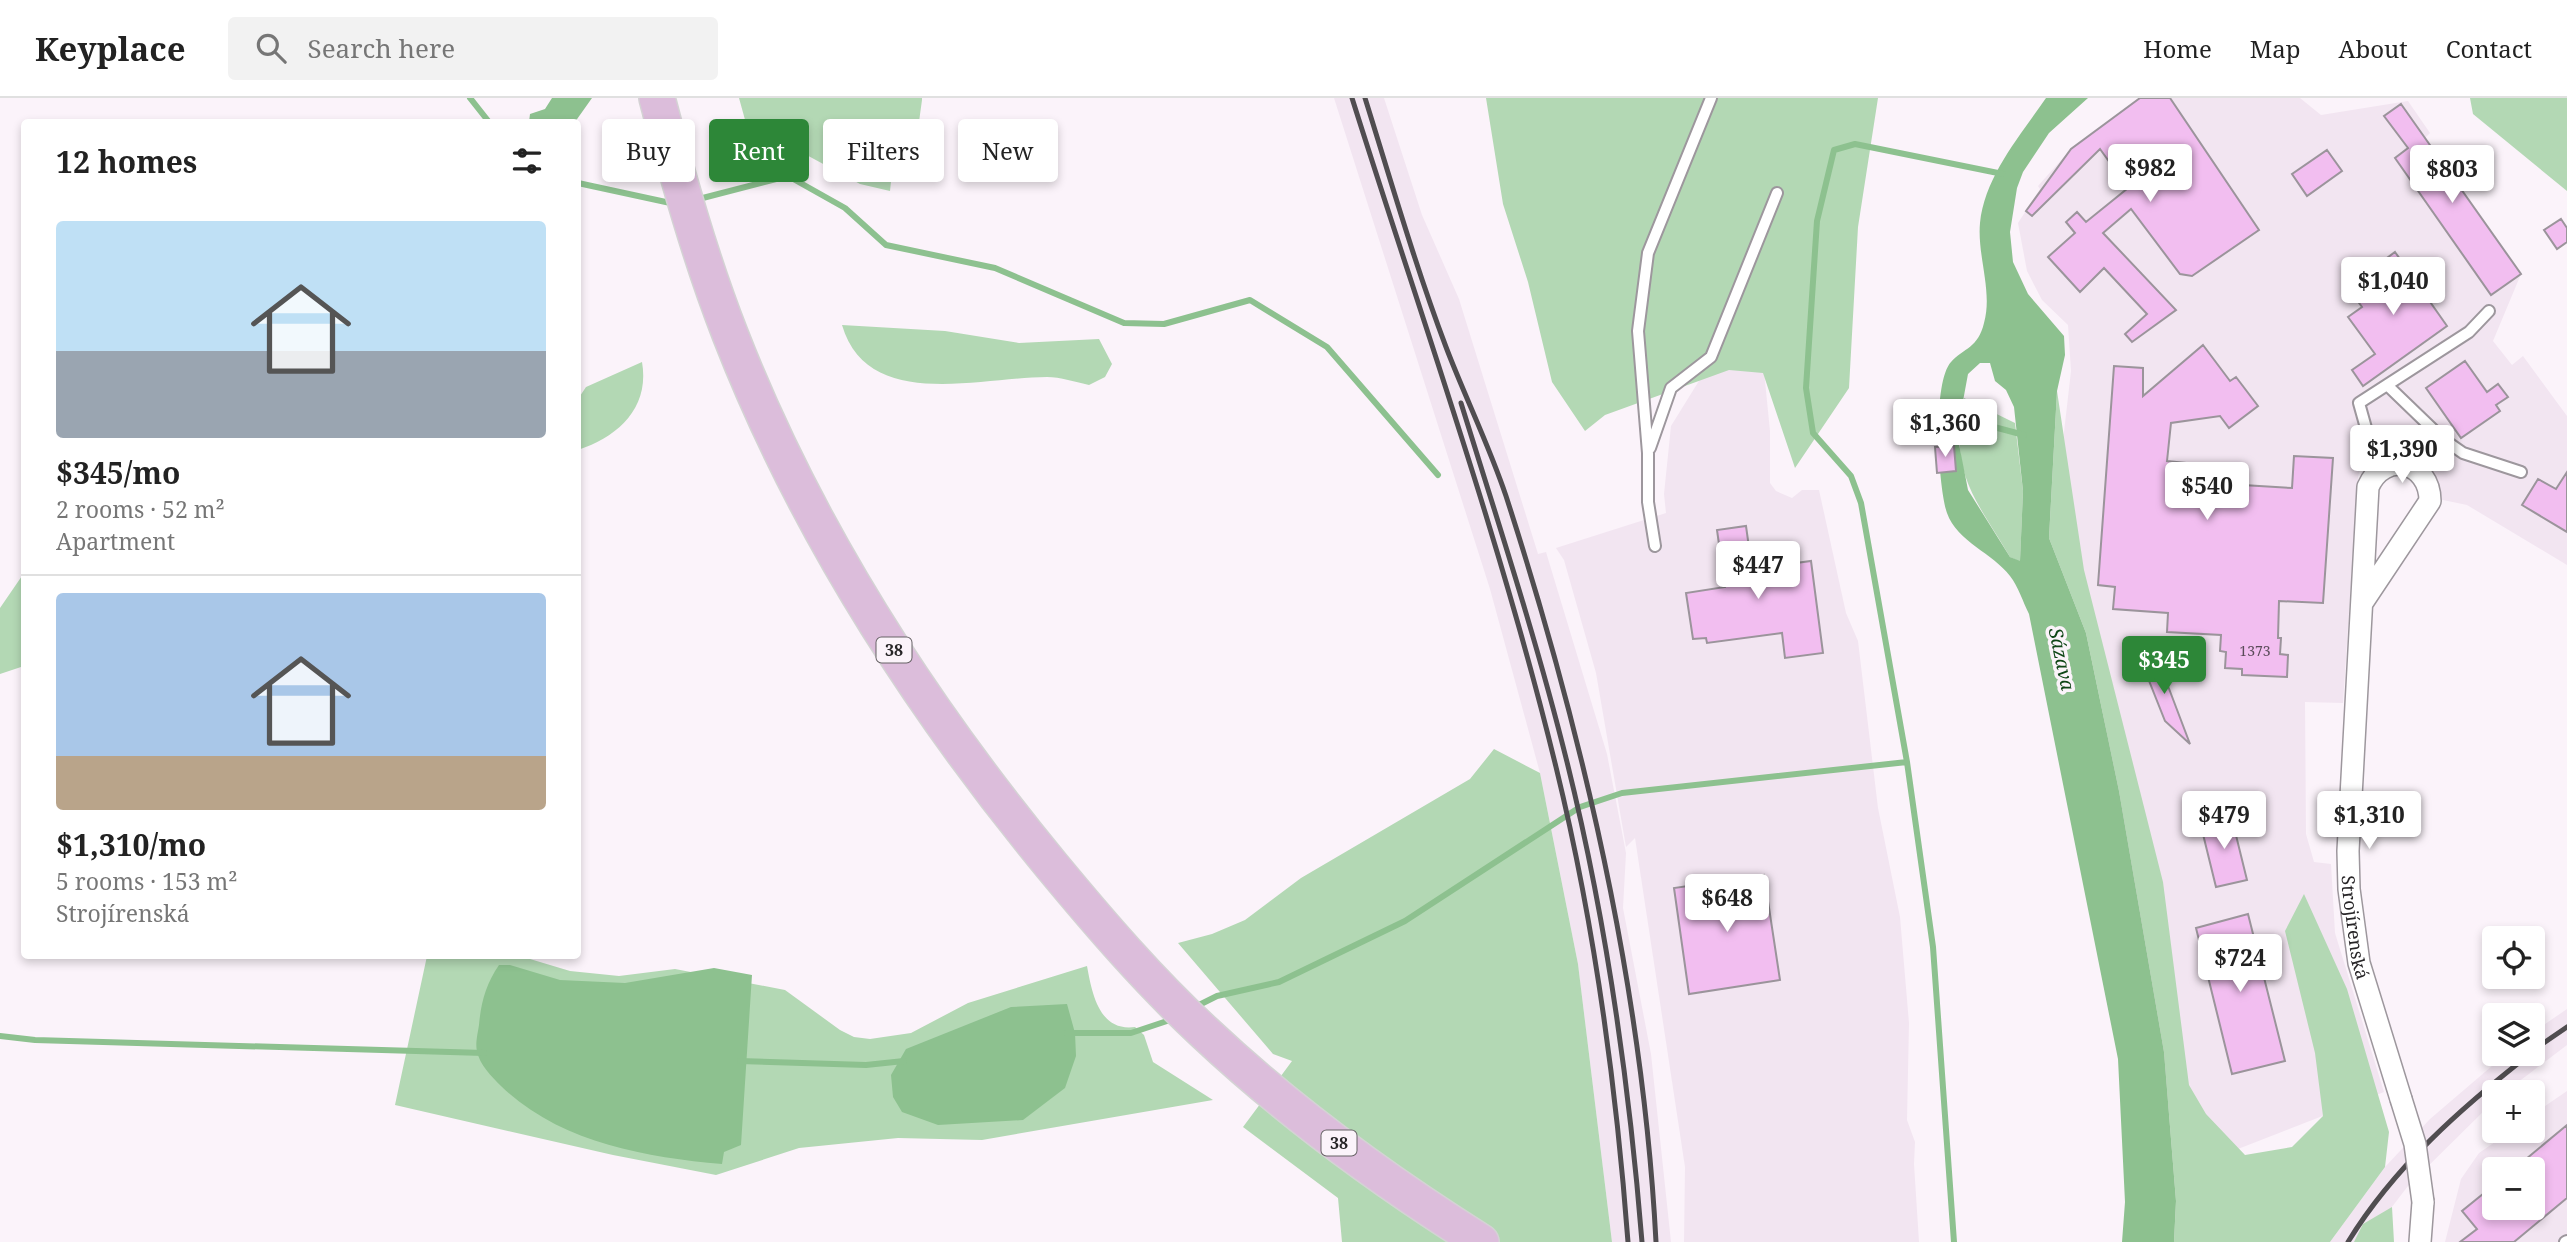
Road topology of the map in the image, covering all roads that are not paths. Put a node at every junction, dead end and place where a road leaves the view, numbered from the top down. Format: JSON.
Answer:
{"nodes":[{"id":1,"x":657,"y":98,"type":"edge"},
{"id":2,"x":1711,"y":98,"type":"edge"},
{"id":3,"x":1777,"y":194,"type":"dead end"},
{"id":4,"x":2489,"y":311,"type":"dead end"},
{"id":5,"x":2388,"y":385,"type":"junction"},
{"id":6,"x":1648,"y":453,"type":"junction"},
{"id":7,"x":2378,"y":471,"type":"junction"},
{"id":8,"x":2521,"y":472,"type":"dead end"},
{"id":9,"x":1655,"y":546,"type":"dead end"},
{"id":10,"x":2362,"y":603,"type":"junction"},
{"id":11,"x":1481,"y":1242,"type":"edge"},
{"id":12,"x":2420,"y":1242,"type":"edge"}],
"edges":[{"from":1,"to":11,"type":"main road","number":"38"},
{"from":2,"to":6,"type":"lane"},
{"from":3,"to":6,"type":"lane"},
{"from":4,"to":5,"type":"lane"},
{"from":5,"to":7,"type":"lane"},
{"from":5,"to":8,"type":"lane"},
{"from":6,"to":9,"type":"lane"},
{"from":7,"to":10,"type":"street","name":"Strojírenská"},
{"from":7,"to":10,"type":"street"},
{"from":10,"to":12,"type":"street","name":"Strojírenská","bridge":true}]}
